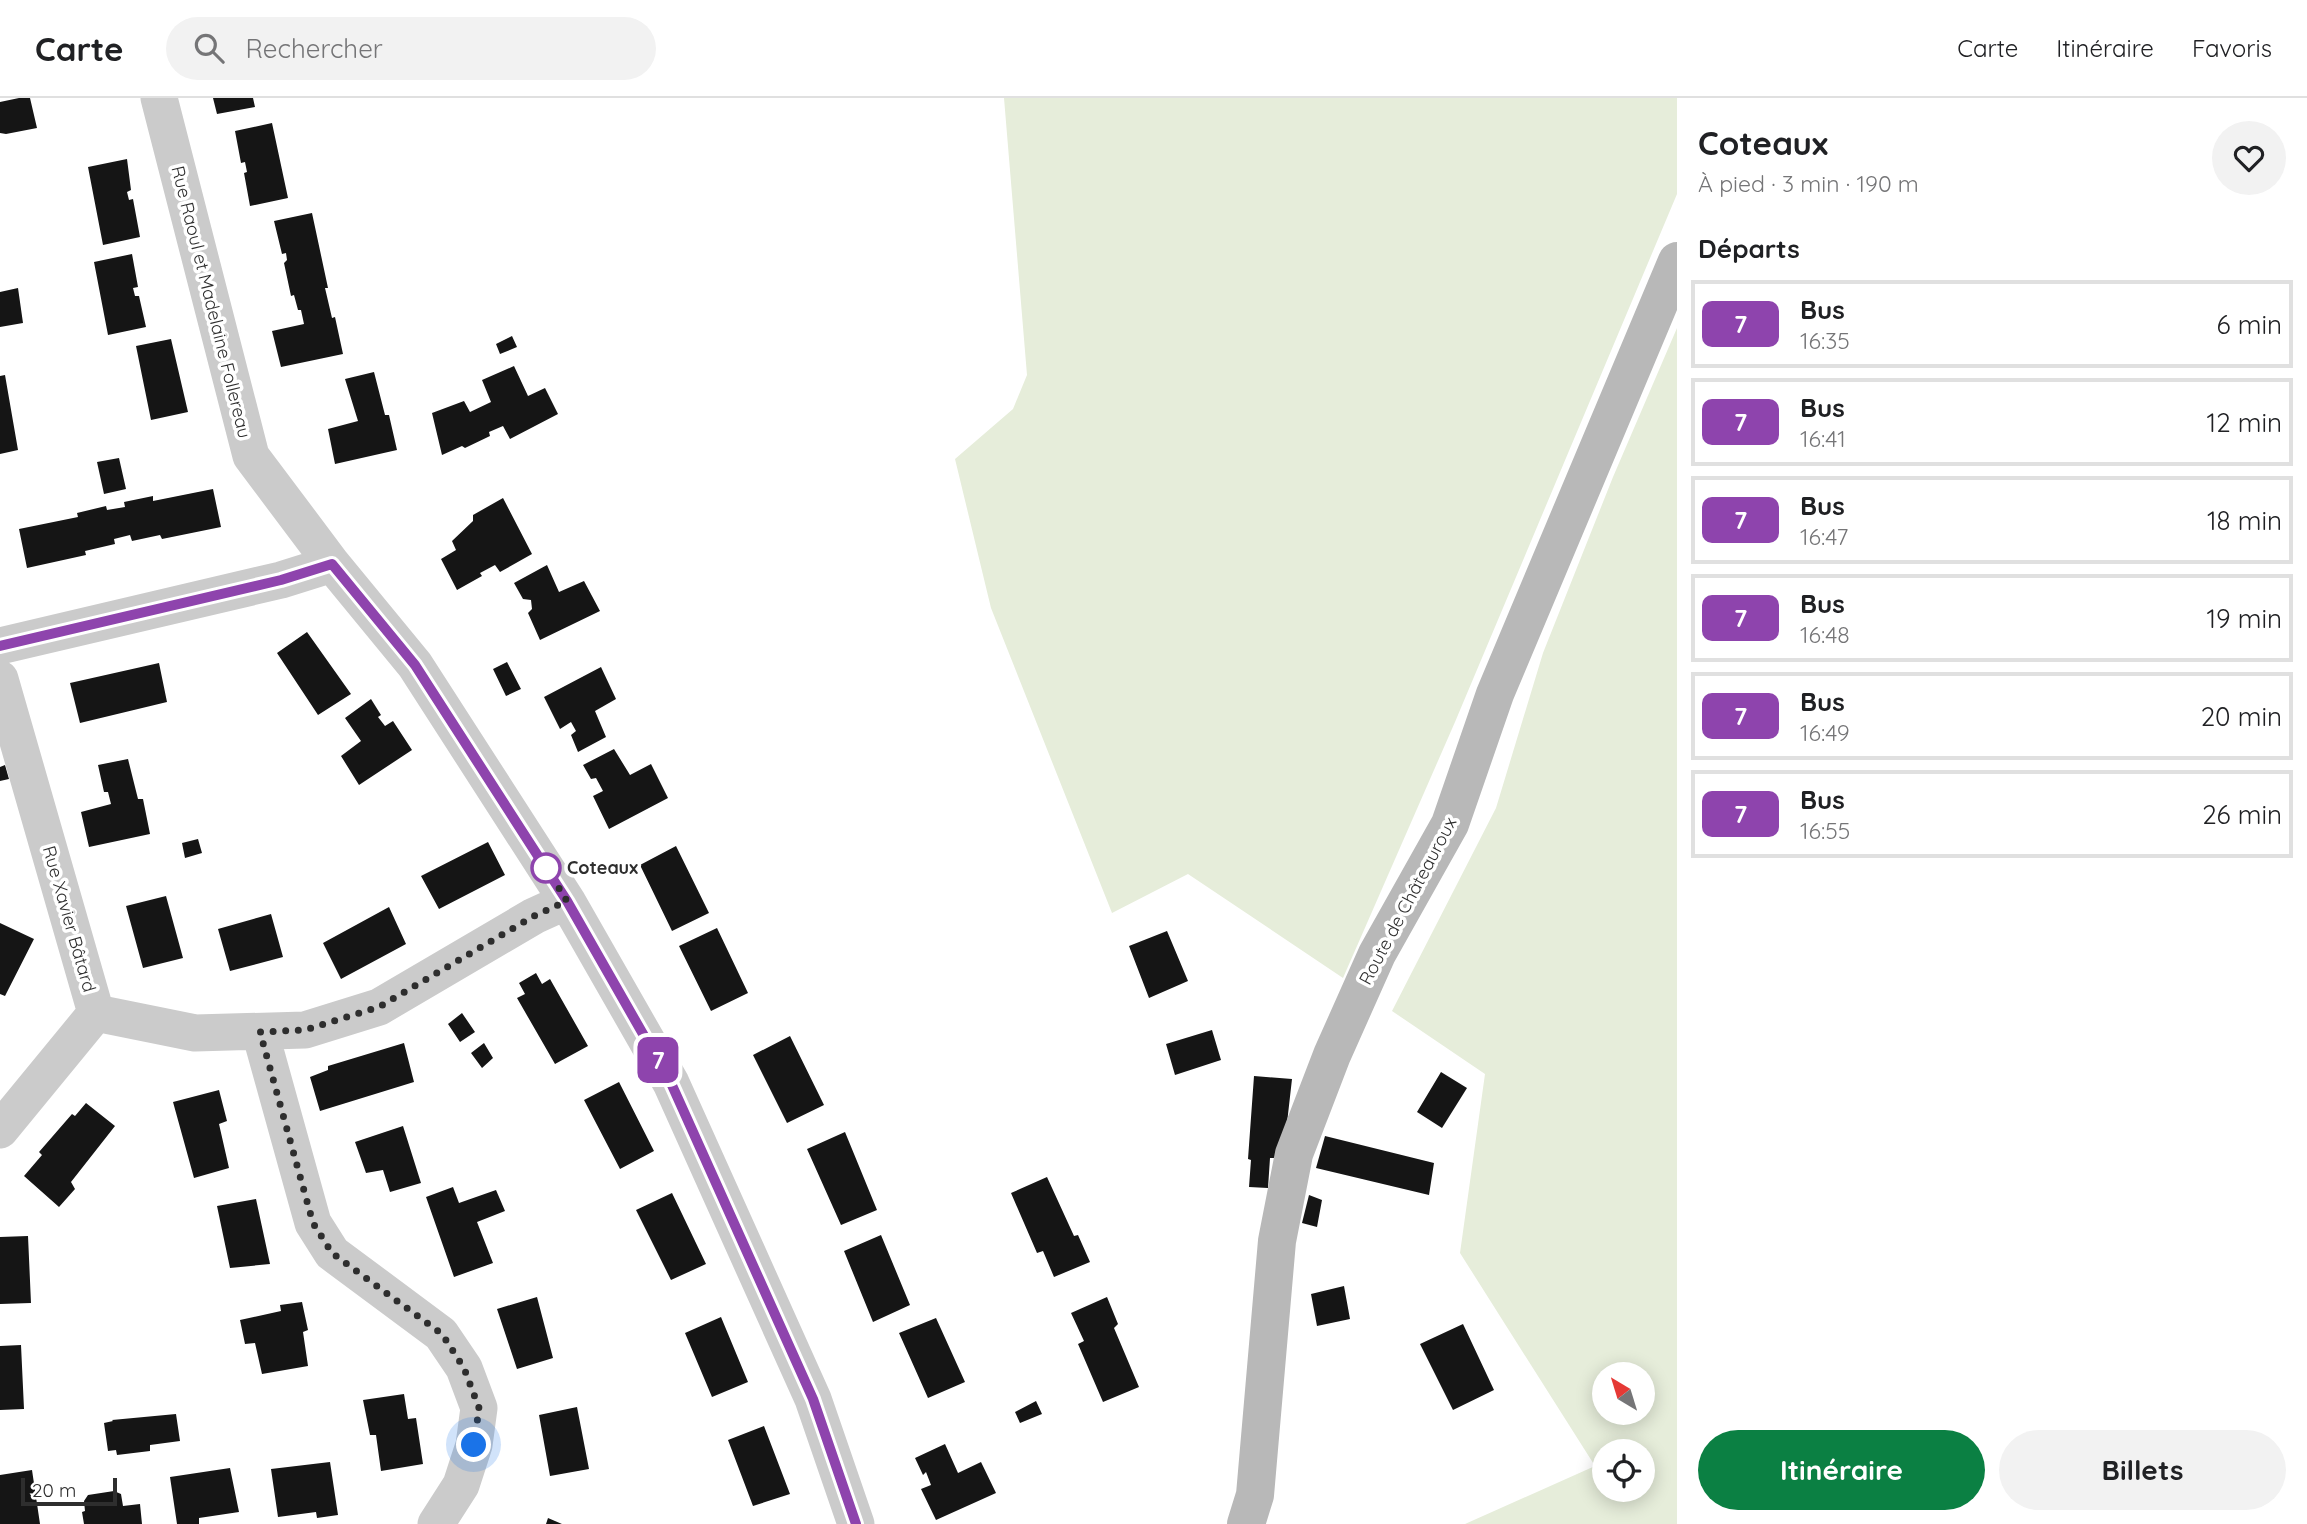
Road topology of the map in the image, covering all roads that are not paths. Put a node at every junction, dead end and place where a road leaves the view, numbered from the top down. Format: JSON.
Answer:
{"nodes":[{"id":1,"x":159,"y":98,"type":"edge"},
{"id":2,"x":1677,"y":261,"type":"edge"},
{"id":3,"x":332,"y":564,"type":"junction"},
{"id":4,"x":0,"y":646,"type":"edge"},
{"id":5,"x":0,"y":680,"type":"edge"},
{"id":6,"x":567,"y":901,"type":"junction"},
{"id":7,"x":96,"y":1013,"type":"junction"},
{"id":8,"x":260,"y":1032,"type":"junction"},
{"id":9,"x":0,"y":1130,"type":"edge"},
{"id":10,"x":436,"y":1524,"type":"edge"},
{"id":11,"x":856,"y":1524,"type":"edge"},
{"id":12,"x":1246,"y":1524,"type":"edge"}],
"edges":[{"from":1,"to":3,"type":"street","name":"Rue Raoul et Madelaine Follereau"},
{"from":2,"to":12,"type":"street","name":"Route de Châteauroux"},
{"from":3,"to":4,"type":"street"},
{"from":3,"to":6,"type":"street","name":"Rue Raoul et Madelaine Follereau"},
{"from":5,"to":7,"type":"street","name":"Rue Xavier Bâtard"},
{"from":6,"to":8,"type":"street"},
{"from":6,"to":11,"type":"street","name":"Rue Raoul et Madelaine Follereau"},
{"from":7,"to":8,"type":"street"},
{"from":7,"to":9,"type":"street","name":"Rue Xavier Bâtard"},
{"from":8,"to":10,"type":"street"}]}
